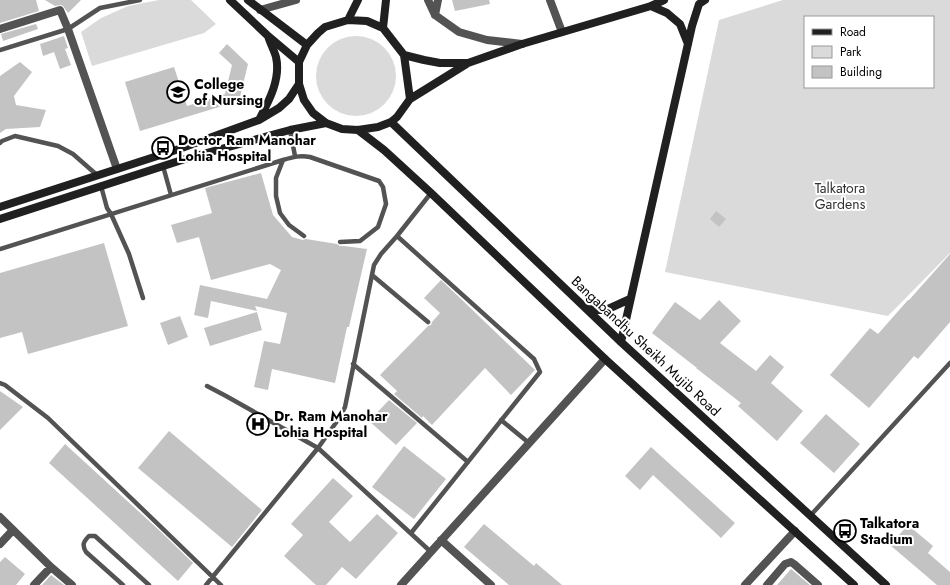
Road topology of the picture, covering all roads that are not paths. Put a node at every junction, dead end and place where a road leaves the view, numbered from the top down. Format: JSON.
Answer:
{"nodes":[{"id":1,"x":140,"y":0,"type":"edge"},
{"id":2,"x":230,"y":0,"type":"edge"},
{"id":3,"x":248,"y":0,"type":"edge"},
{"id":4,"x":296,"y":0,"type":"edge"},
{"id":5,"x":358,"y":0,"type":"edge"},
{"id":6,"x":386,"y":0,"type":"edge"},
{"id":7,"x":428,"y":0,"type":"edge"},
{"id":8,"x":438,"y":0,"type":"edge"},
{"id":9,"x":550,"y":0,"type":"edge"},
{"id":10,"x":664,"y":0,"type":"edge"},
{"id":11,"x":705,"y":0,"type":"edge"},
{"id":12,"x":651,"y":6,"type":"junction"},
{"id":13,"x":260,"y":10,"type":"junction"},
{"id":14,"x":435,"y":15,"type":"junction"},
{"id":15,"x":348,"y":20,"type":"junction"},
{"id":16,"x":383,"y":28,"type":"junction"},
{"id":17,"x":0,"y":29,"type":"edge"},
{"id":18,"x":68,"y":29,"type":"junction"},
{"id":19,"x":562,"y":32,"type":"junction"},
{"id":20,"x":267,"y":35,"type":"junction"},
{"id":21,"x":522,"y":44,"type":"junction"},
{"id":22,"x":688,"y":44,"type":"junction"},
{"id":23,"x":307,"y":45,"type":"junction"},
{"id":24,"x":0,"y":50,"type":"edge"},
{"id":25,"x":404,"y":55,"type":"junction"},
{"id":26,"x":299,"y":62,"type":"junction"},
{"id":27,"x":468,"y":63,"type":"junction"},
{"id":28,"x":299,"y":84,"type":"junction"},
{"id":29,"x":410,"y":99,"type":"junction"},
{"id":30,"x":259,"y":120,"type":"junction"},
{"id":31,"x":391,"y":122,"type":"junction"},
{"id":32,"x":326,"y":123,"type":"junction"},
{"id":33,"x":290,"y":130,"type":"junction"},
{"id":34,"x":358,"y":130,"type":"junction"},
{"id":35,"x":0,"y":143,"type":"edge"},
{"id":36,"x":295,"y":156,"type":"junction"},
{"id":37,"x":283,"y":160,"type":"junction"},
{"id":38,"x":163,"y":166,"type":"junction"},
{"id":39,"x":117,"y":169,"type":"junction"},
{"id":40,"x":97,"y":175,"type":"junction"},
{"id":41,"x":100,"y":186,"type":"junction"},
{"id":42,"x":431,"y":193,"type":"junction"},
{"id":43,"x":171,"y":195,"type":"junction"},
{"id":44,"x":0,"y":207,"type":"edge"},
{"id":45,"x":111,"y":214,"type":"junction"},
{"id":46,"x":0,"y":219,"type":"edge"},
{"id":47,"x":304,"y":236,"type":"dead end"},
{"id":48,"x":397,"y":236,"type":"junction"},
{"id":49,"x":340,"y":242,"type":"dead end"},
{"id":50,"x":0,"y":249,"type":"edge"},
{"id":51,"x":372,"y":274,"type":"junction"},
{"id":52,"x":143,"y":298,"type":"dead end"},
{"id":53,"x":630,"y":300,"type":"junction"},
{"id":54,"x":587,"y":309,"type":"junction"},
{"id":55,"x":428,"y":322,"type":"dead end"},
{"id":56,"x":621,"y":342,"type":"junction"},
{"id":57,"x":605,"y":359,"type":"junction"},
{"id":58,"x":950,"y":362,"type":"edge"},
{"id":59,"x":353,"y":364,"type":"junction"},
{"id":60,"x":0,"y":383,"type":"edge"},
{"id":61,"x":207,"y":386,"type":"dead end"},
{"id":62,"x":501,"y":420,"type":"junction"},
{"id":63,"x":529,"y":443,"type":"junction"},
{"id":64,"x":318,"y":448,"type":"junction"},
{"id":65,"x":468,"y":462,"type":"junction"},
{"id":66,"x":810,"y":516,"type":"junction"},
{"id":67,"x":0,"y":517,"type":"edge"},
{"id":68,"x":13,"y":530,"type":"junction"},
{"id":69,"x":795,"y":531,"type":"junction"},
{"id":70,"x":411,"y":533,"type":"junction"},
{"id":71,"x":441,"y":540,"type":"junction"},
{"id":72,"x":0,"y":544,"type":"edge"},
{"id":73,"x":431,"y":552,"type":"junction"},
{"id":74,"x":51,"y":567,"type":"junction"},
{"id":75,"x":212,"y":577,"type":"junction"},
{"id":76,"x":34,"y":585,"type":"edge"},
{"id":77,"x":72,"y":585,"type":"edge"},
{"id":78,"x":123,"y":585,"type":"edge"},
{"id":79,"x":149,"y":585,"type":"edge"},
{"id":80,"x":206,"y":585,"type":"edge"},
{"id":81,"x":220,"y":585,"type":"edge"},
{"id":82,"x":401,"y":585,"type":"edge"},
{"id":83,"x":491,"y":585,"type":"edge"},
{"id":84,"x":746,"y":585,"type":"edge"},
{"id":85,"x":767,"y":585,"type":"edge"},
{"id":86,"x":818,"y":585,"type":"edge"},
{"id":87,"x":854,"y":585,"type":"edge"},
{"id":88,"x":886,"y":585,"type":"edge"}],
"edges":[{"from":1,"to":18,"type":"lane"},
{"from":2,"to":20,"type":"main road"},
{"from":3,"to":13,"type":"main road"},
{"from":4,"to":13,"type":"street"},
{"from":5,"to":15,"type":"main road"},
{"from":6,"to":16,"type":"main road"},
{"from":7,"to":14,"type":"street"},
{"from":8,"to":14,"type":"street"},
{"from":9,"to":19,"type":"street"},
{"from":10,"to":12,"type":"main road"},
{"from":11,"to":22,"type":"main road"},
{"from":12,"to":19,"type":"main road"},
{"from":12,"to":22,"type":"main road"},
{"from":13,"to":23,"type":"main road"},
{"from":14,"to":21,"type":"street"},
{"from":15,"to":16,"type":"main road"},
{"from":15,"to":23,"type":"main road"},
{"from":16,"to":25,"type":"main road"},
{"from":17,"to":18,"type":"street"},
{"from":18,"to":24,"type":"lane"},
{"from":18,"to":39,"type":"street"},
{"from":19,"to":21,"type":"main road"},
{"from":20,"to":26,"type":"main road"},
{"from":20,"to":30,"type":"main road"},
{"from":21,"to":27,"type":"main road"},
{"from":22,"to":53,"type":"main road"},
{"from":23,"to":26,"type":"main road"},
{"from":25,"to":27,"type":"main road"},
{"from":25,"to":29,"type":"main road"},
{"from":26,"to":28,"type":"main road"},
{"from":27,"to":29,"type":"main road"},
{"from":28,"to":30,"type":"main road"},
{"from":28,"to":32,"type":"main road"},
{"from":29,"to":31,"type":"main road"},
{"from":30,"to":39,"type":"main road"},
{"from":31,"to":34,"type":"main road"},
{"from":31,"to":54,"type":"main road","name":"Bangabandhu Sheikh Mujib Road"},
{"from":32,"to":33,"type":"main road"},
{"from":32,"to":34,"type":"main road"},
{"from":33,"to":36,"type":"lane"},
{"from":33,"to":38,"type":"main road"},
{"from":34,"to":42,"type":"main road"},
{"from":35,"to":40,"type":"lane"},
{"from":36,"to":37,"type":"lane"},
{"from":36,"to":49,"type":"lane"},
{"from":37,"to":43,"type":"lane"},
{"from":37,"to":47,"type":"lane"},
{"from":38,"to":41,"type":"main road"},
{"from":38,"to":43,"type":"lane"},
{"from":39,"to":40,"type":"main road"},
{"from":40,"to":44,"type":"main road"},
{"from":41,"to":45,"type":"lane"},
{"from":41,"to":46,"type":"main road"},
{"from":42,"to":48,"type":"lane"},
{"from":42,"to":57,"type":"main road"},
{"from":43,"to":45,"type":"lane"},
{"from":45,"to":50,"type":"lane"},
{"from":45,"to":52,"type":"lane"},
{"from":48,"to":51,"type":"lane"},
{"from":48,"to":62,"type":"lane"},
{"from":51,"to":55,"type":"lane"},
{"from":51,"to":59,"type":"lane"},
{"from":53,"to":54,"type":"main road"},
{"from":53,"to":56,"type":"main road"},
{"from":54,"to":56,"type":"main road","name":"Bangabandhu Sheikh Mujib Road"},
{"from":56,"to":66,"type":"main road","name":"Bangabandhu Sheikh Mujib Road"},
{"from":57,"to":63,"type":"street"},
{"from":57,"to":69,"type":"main road"},
{"from":58,"to":66,"type":"lane"},
{"from":59,"to":64,"type":"lane"},
{"from":59,"to":65,"type":"lane"},
{"from":60,"to":75,"type":"lane"},
{"from":61,"to":64,"type":"lane"},
{"from":62,"to":63,"type":"lane"},
{"from":62,"to":65,"type":"lane"},
{"from":63,"to":71,"type":"street"},
{"from":64,"to":70,"type":"lane"},
{"from":64,"to":75,"type":"lane"},
{"from":65,"to":70,"type":"lane"},
{"from":66,"to":88,"type":"main road","name":"Bangabandhu Sheikh Mujib Road"},
{"from":67,"to":68,"type":"street"},
{"from":68,"to":72,"type":"street"},
{"from":68,"to":74,"type":"street"},
{"from":69,"to":84,"type":"street"},
{"from":69,"to":87,"type":"main road"},
{"from":70,"to":73,"type":"lane"},
{"from":71,"to":73,"type":"street"},
{"from":71,"to":83,"type":"street"},
{"from":73,"to":82,"type":"street"},
{"from":74,"to":76,"type":"street"},
{"from":74,"to":77,"type":"street"},
{"from":75,"to":80,"type":"lane"},
{"from":75,"to":81,"type":"lane"},
{"from":78,"to":79,"type":"lane"},
{"from":85,"to":86,"type":"street"}]}
